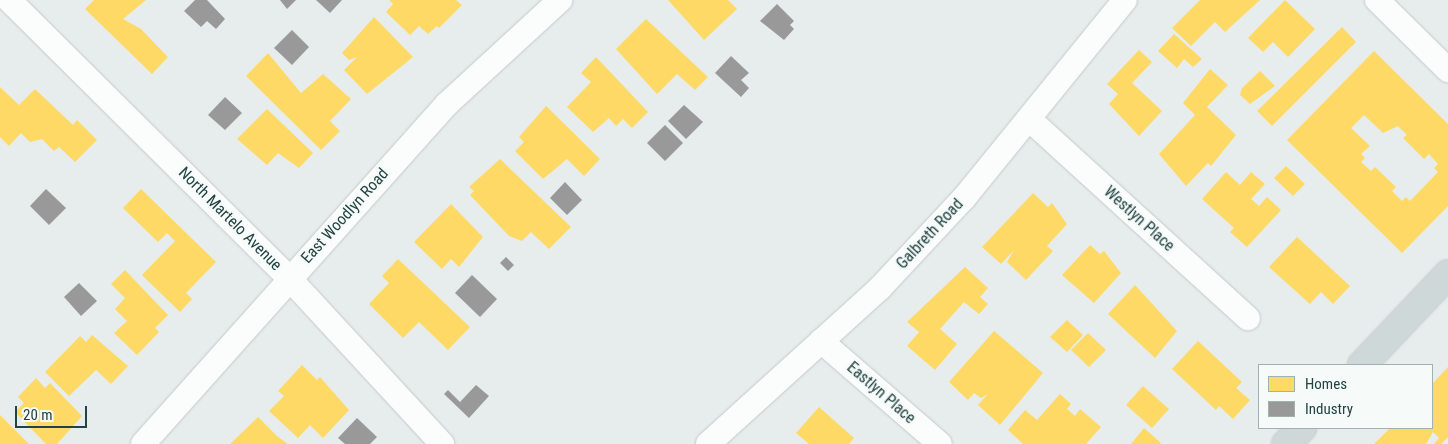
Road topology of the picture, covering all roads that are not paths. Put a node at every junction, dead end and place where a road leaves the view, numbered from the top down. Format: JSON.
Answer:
{"nodes":[{"id":1,"x":10,"y":0,"type":"edge"},
{"id":2,"x":560,"y":0,"type":"edge"},
{"id":3,"x":1124,"y":0,"type":"edge"},
{"id":4,"x":1377,"y":0,"type":"edge"},
{"id":5,"x":1448,"y":70,"type":"edge"},
{"id":6,"x":1029,"y":119,"type":"junction"},
{"id":7,"x":1448,"y":274,"type":"edge"},
{"id":8,"x":289,"y":278,"type":"junction"},
{"id":9,"x":1248,"y":318,"type":"dead end"},
{"id":10,"x":821,"y":341,"type":"junction"},
{"id":11,"x":1363,"y":364,"type":"edge"},
{"id":12,"x":1301,"y":429,"type":"edge"},
{"id":13,"x":143,"y":444,"type":"edge"},
{"id":14,"x":442,"y":444,"type":"edge"},
{"id":15,"x":708,"y":444,"type":"edge"},
{"id":16,"x":940,"y":444,"type":"edge"},
{"id":17,"x":1286,"y":444,"type":"edge"}],
"edges":[{"from":1,"to":8,"type":"street","name":"North Martelo Avenue"},
{"from":2,"to":8,"type":"street","name":"East Woodlyn Road"},
{"from":3,"to":6,"type":"street","name":"Galbreth Road"},
{"from":4,"to":5,"type":"street"},
{"from":6,"to":9,"type":"street","name":"Westlyn Place"},
{"from":6,"to":10,"type":"street","name":"Galbreth Road"},
{"from":7,"to":11,"type":"main road"},
{"from":8,"to":13,"type":"street","name":"East Woodlyn Road"},
{"from":8,"to":14,"type":"street","name":"North Martelo Avenue"},
{"from":10,"to":15,"type":"street","name":"Galbreth Road"},
{"from":10,"to":16,"type":"street","name":"Eastlyn Place"},
{"from":12,"to":17,"type":"main road"}]}
